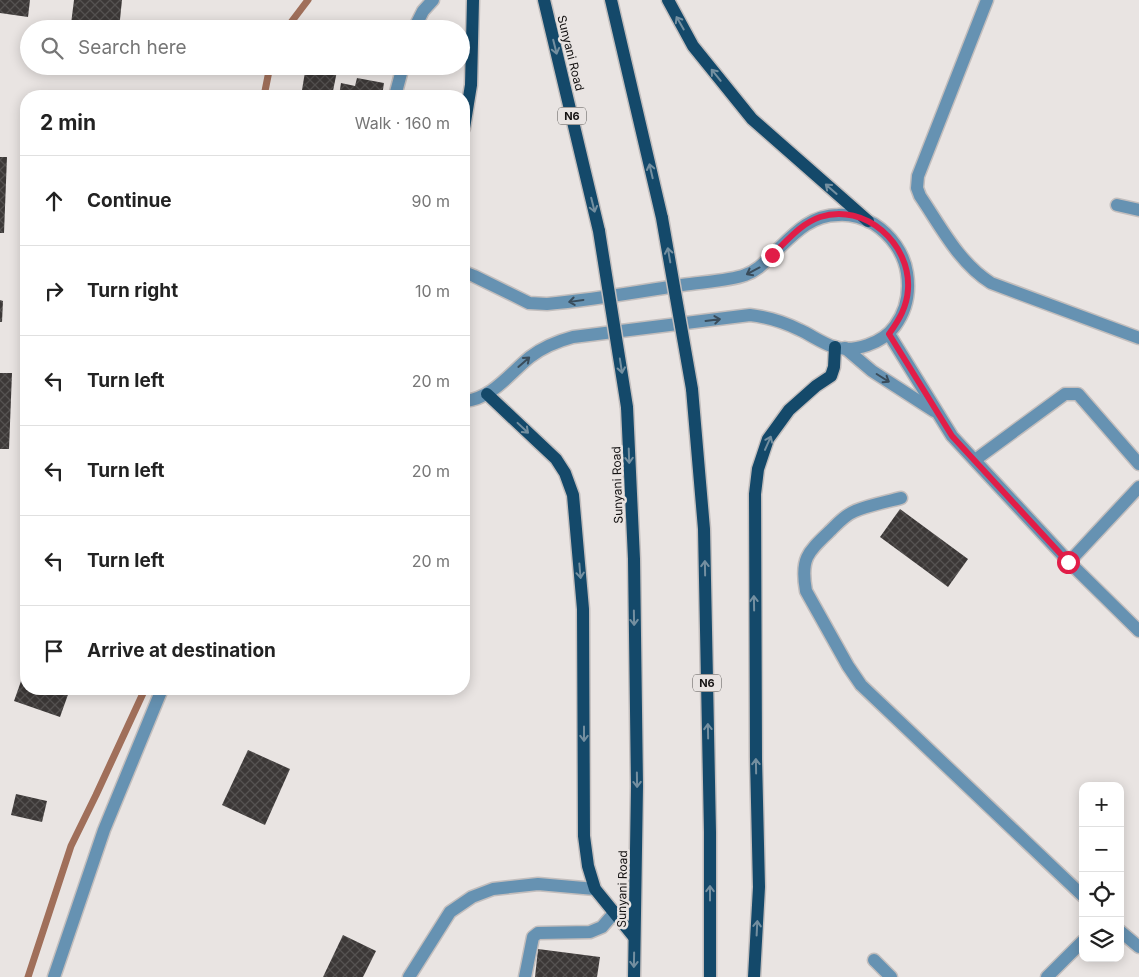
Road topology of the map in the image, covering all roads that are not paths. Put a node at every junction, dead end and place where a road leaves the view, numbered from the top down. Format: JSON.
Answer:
{"nodes":[{"id":1,"x":433,"y":0,"type":"edge"},
{"id":2,"x":473,"y":0,"type":"edge"},
{"id":3,"x":544,"y":0,"type":"edge"},
{"id":4,"x":610,"y":0,"type":"edge"},
{"id":5,"x":668,"y":0,"type":"edge"},
{"id":6,"x":987,"y":0,"type":"edge"},
{"id":7,"x":418,"y":20,"type":"edge"},
{"id":8,"x":401,"y":75,"type":"edge"},
{"id":9,"x":397,"y":90,"type":"edge"},
{"id":10,"x":470,"y":91,"type":"edge"},
{"id":11,"x":1116,"y":205,"type":"dead end"},
{"id":12,"x":1139,"y":210,"type":"edge"},
{"id":13,"x":868,"y":221,"type":"junction"},
{"id":14,"x":470,"y":274,"type":"edge"},
{"id":15,"x":889,"y":334,"type":"junction"},
{"id":16,"x":1139,"y":338,"type":"edge"},
{"id":17,"x":840,"y":348,"type":"junction"},
{"id":18,"x":487,"y":394,"type":"junction"},
{"id":19,"x":470,"y":401,"type":"edge"},
{"id":20,"x":936,"y":412,"type":"junction"},
{"id":21,"x":975,"y":460,"type":"junction"},
{"id":22,"x":1139,"y":464,"type":"edge"},
{"id":23,"x":1139,"y":487,"type":"edge"},
{"id":24,"x":901,"y":498,"type":"dead end"},
{"id":25,"x":1068,"y":562,"type":"junction"},
{"id":26,"x":1139,"y":631,"type":"edge"},
{"id":27,"x":160,"y":695,"type":"edge"},
{"id":28,"x":595,"y":889,"type":"junction"},
{"id":29,"x":1079,"y":892,"type":"edge"},
{"id":30,"x":615,"y":912,"type":"junction"},
{"id":31,"x":1124,"y":934,"type":"edge"},
{"id":32,"x":634,"y":937,"type":"junction"},
{"id":33,"x":1079,"y":945,"type":"edge"},
{"id":34,"x":1139,"y":948,"type":"edge"},
{"id":35,"x":874,"y":960,"type":"dead end"},
{"id":36,"x":54,"y":977,"type":"edge"},
{"id":37,"x":409,"y":977,"type":"edge"},
{"id":38,"x":525,"y":977,"type":"edge"},
{"id":39,"x":634,"y":977,"type":"edge"},
{"id":40,"x":710,"y":977,"type":"edge"},
{"id":41,"x":754,"y":977,"type":"edge"},
{"id":42,"x":891,"y":977,"type":"edge"},
{"id":43,"x":1047,"y":977,"type":"edge"}],
"edges":[{"from":1,"to":7,"type":"street"},
{"from":2,"to":10,"type":"main road"},
{"from":3,"to":32,"type":"main road","name":"Sunyani Road","number":"N6","one_way":true,"bridge":true},
{"from":40,"to":4,"type":"main road","number":"N6","one_way":true,"bridge":true},
{"from":13,"to":5,"type":"main road","one_way":true},
{"from":6,"to":16,"type":"street"},
{"from":8,"to":9,"type":"street"},
{"from":11,"to":12,"type":"street"},
{"from":13,"to":14,"type":"street","one_way":true},
{"from":13,"to":15,"type":"street"},
{"from":15,"to":17,"type":"street"},
{"from":15,"to":20,"type":"street"},
{"from":18,"to":17,"type":"street","one_way":true},
{"from":17,"to":20,"type":"street","one_way":true},
{"from":41,"to":17,"type":"main road","one_way":true},
{"from":18,"to":19,"type":"street"},
{"from":18,"to":28,"type":"main road","one_way":true},
{"from":20,"to":21,"type":"street"},
{"from":21,"to":22,"type":"street"},
{"from":21,"to":25,"type":"street"},
{"from":23,"to":25,"type":"street"},
{"from":24,"to":29,"type":"street"},
{"from":25,"to":26,"type":"street"},
{"from":27,"to":36,"type":"street"},
{"from":28,"to":30,"type":"main road"},
{"from":28,"to":37,"type":"street"},
{"from":30,"to":32,"type":"main road"},
{"from":30,"to":38,"type":"street"},
{"from":31,"to":34,"type":"street"},
{"from":32,"to":39,"type":"main road","name":"Sunyani Road","number":"N6","one_way":true},
{"from":33,"to":43,"type":"street"},
{"from":35,"to":42,"type":"street"}]}
